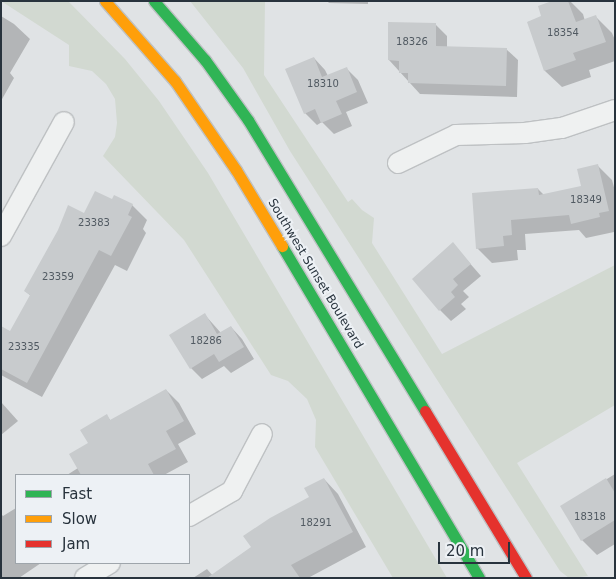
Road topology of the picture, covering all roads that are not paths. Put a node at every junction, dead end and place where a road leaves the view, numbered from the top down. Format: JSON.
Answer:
{"nodes":[{"id":1,"x":105,"y":1,"type":"edge"},
{"id":2,"x":154,"y":1,"type":"edge"},
{"id":3,"x":615,"y":110,"type":"edge"},
{"id":4,"x":64,"y":122,"type":"dead end"},
{"id":5,"x":398,"y":163,"type":"dead end"},
{"id":6,"x":1,"y":236,"type":"edge"},
{"id":7,"x":262,"y":434,"type":"dead end"},
{"id":8,"x":190,"y":515,"type":"edge"},
{"id":9,"x":108,"y":564,"type":"edge"},
{"id":10,"x":85,"y":578,"type":"edge"},
{"id":11,"x":479,"y":578,"type":"edge"},
{"id":12,"x":526,"y":578,"type":"edge"}],
"edges":[{"from":1,"to":11,"type":"main road","name":"Southwest Sunset Boulevard"},
{"from":2,"to":12,"type":"main road","name":"Southwest Sunset Boulevard"},
{"from":3,"to":5,"type":"street"},
{"from":4,"to":6,"type":"street"},
{"from":7,"to":8,"type":"street"},
{"from":9,"to":10,"type":"street"}]}
